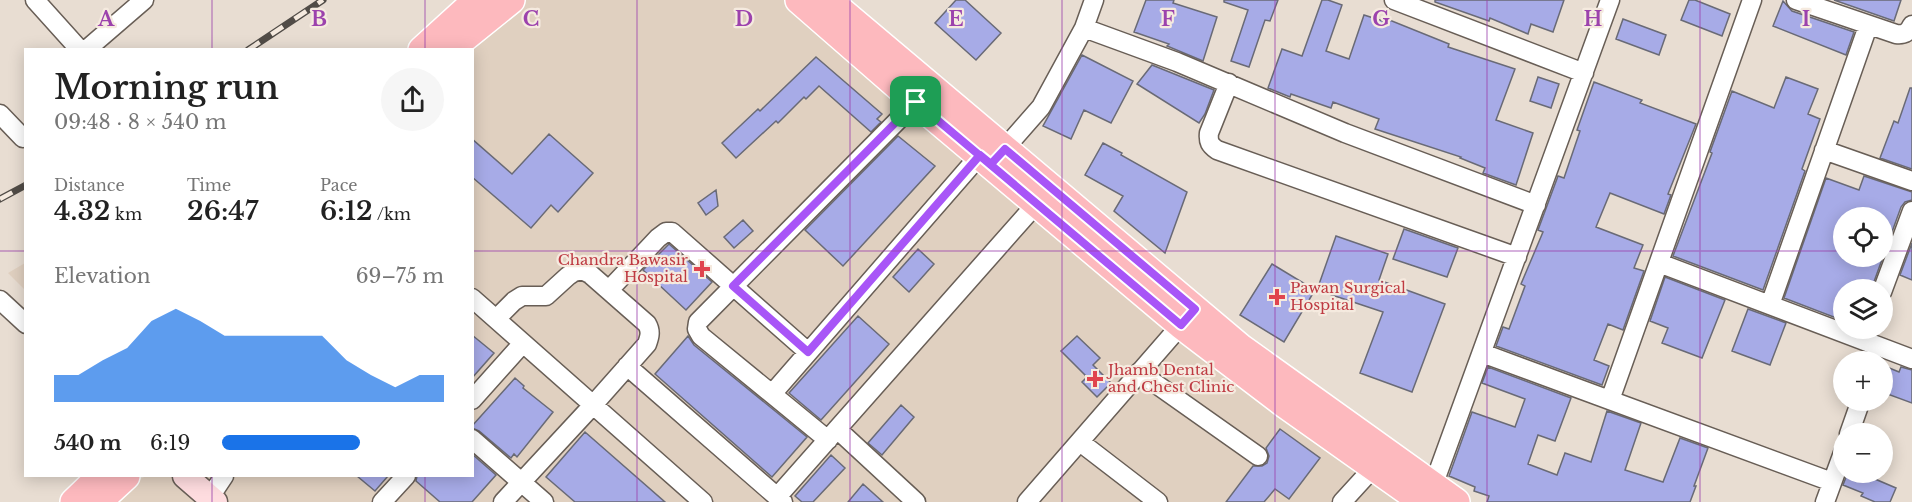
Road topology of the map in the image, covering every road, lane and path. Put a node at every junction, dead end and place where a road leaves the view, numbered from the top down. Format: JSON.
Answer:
{"nodes":[{"id":1,"x":35,"y":0,"type":"edge"},
{"id":2,"x":144,"y":0,"type":"edge"},
{"id":3,"x":477,"y":0,"type":"edge"},
{"id":4,"x":511,"y":0,"type":"edge"},
{"id":5,"x":799,"y":0,"type":"edge"},
{"id":6,"x":828,"y":0,"type":"edge"},
{"id":7,"x":1094,"y":0,"type":"edge"},
{"id":8,"x":1394,"y":0,"type":"edge"},
{"id":9,"x":1610,"y":0,"type":"edge"},
{"id":10,"x":1752,"y":0,"type":"edge"},
{"id":11,"x":1796,"y":0,"type":"edge"},
{"id":12,"x":1912,"y":24,"type":"edge"},
{"id":13,"x":1869,"y":26,"type":"junction"},
{"id":14,"x":1084,"y":28,"type":"junction"},
{"id":15,"x":78,"y":48,"type":"edge"},
{"id":16,"x":88,"y":48,"type":"edge"},
{"id":17,"x":424,"y":48,"type":"edge"},
{"id":18,"x":451,"y":48,"type":"edge"},
{"id":19,"x":1584,"y":74,"type":"junction"},
{"id":20,"x":1229,"y":83,"type":"junction"},
{"id":21,"x":916,"y":102,"type":"junction"},
{"id":22,"x":0,"y":114,"type":"edge"},
{"id":23,"x":23,"y":138,"type":"dead end"},
{"id":24,"x":1824,"y":150,"type":"junction"},
{"id":25,"x":992,"y":156,"type":"junction"},
{"id":26,"x":1912,"y":181,"type":"edge"},
{"id":27,"x":1037,"y":203,"type":"junction"},
{"id":28,"x":1536,"y":205,"type":"junction"},
{"id":29,"x":1912,"y":211,"type":"edge"},
{"id":30,"x":1517,"y":257,"type":"junction"},
{"id":31,"x":1659,"y":262,"type":"junction"},
{"id":32,"x":1887,"y":279,"type":"edge"},
{"id":33,"x":733,"y":286,"type":"junction"},
{"id":34,"x":609,"y":290,"type":"junction"},
{"id":35,"x":0,"y":300,"type":"edge"},
{"id":36,"x":474,"y":300,"type":"edge"},
{"id":37,"x":1770,"y":305,"type":"junction"},
{"id":38,"x":1188,"y":317,"type":"junction"},
{"id":39,"x":496,"y":319,"type":"junction"},
{"id":40,"x":24,"y":322,"type":"edge"},
{"id":41,"x":1833,"y":324,"type":"edge"},
{"id":42,"x":1874,"y":339,"type":"edge"},
{"id":43,"x":523,"y":343,"type":"junction"},
{"id":44,"x":808,"y":352,"type":"junction"},
{"id":45,"x":1482,"y":353,"type":"junction"},
{"id":46,"x":1912,"y":359,"type":"edge"},
{"id":47,"x":627,"y":366,"type":"junction"},
{"id":48,"x":1140,"y":372,"type":"junction"},
{"id":49,"x":772,"y":394,"type":"junction"},
{"id":50,"x":474,"y":398,"type":"edge"},
{"id":51,"x":1610,"y":400,"type":"junction"},
{"id":52,"x":593,"y":405,"type":"junction"},
{"id":53,"x":832,"y":435,"type":"junction"},
{"id":54,"x":474,"y":441,"type":"edge"},
{"id":55,"x":1080,"y":442,"type":"junction"},
{"id":56,"x":1258,"y":456,"type":"dead end"},
{"id":57,"x":1374,"y":467,"type":"junction"},
{"id":58,"x":100,"y":477,"type":"edge"},
{"id":59,"x":125,"y":477,"type":"edge"},
{"id":60,"x":186,"y":477,"type":"edge"},
{"id":61,"x":224,"y":477,"type":"edge"},
{"id":62,"x":405,"y":477,"type":"edge"},
{"id":63,"x":521,"y":482,"type":"junction"},
{"id":64,"x":1832,"y":482,"type":"joint"},
{"id":65,"x":1428,"y":494,"type":"edge"},
{"id":66,"x":213,"y":500,"type":"edge"},
{"id":67,"x":780,"y":500,"type":"edge"},
{"id":68,"x":74,"y":502,"type":"edge"},
{"id":69,"x":98,"y":502,"type":"edge"},
{"id":70,"x":382,"y":502,"type":"edge"},
{"id":71,"x":503,"y":502,"type":"edge"},
{"id":72,"x":544,"y":502,"type":"edge"},
{"id":73,"x":703,"y":502,"type":"edge"},
{"id":74,"x":916,"y":502,"type":"edge"},
{"id":75,"x":1027,"y":502,"type":"edge"},
{"id":76,"x":1158,"y":502,"type":"edge"},
{"id":77,"x":1342,"y":502,"type":"edge"},
{"id":78,"x":1456,"y":502,"type":"edge"},
{"id":79,"x":1825,"y":502,"type":"edge"}],
"edges":[{"from":1,"to":15,"type":"street"},
{"from":2,"to":16,"type":"street"},
{"from":3,"to":17,"type":"main road"},
{"from":4,"to":18,"type":"main road"},
{"from":5,"to":21,"type":"main road"},
{"from":6,"to":25,"type":"main road"},
{"from":7,"to":14,"type":"street"},
{"from":8,"to":19,"type":"street"},
{"from":9,"to":19,"type":"street"},
{"from":10,"to":31,"type":"street"},
{"from":11,"to":13,"type":"street"},
{"from":12,"to":13,"type":"street"},
{"from":13,"to":24,"type":"street"},
{"from":14,"to":20,"type":"street"},
{"from":14,"to":25,"type":"street"},
{"from":19,"to":28,"type":"street"},
{"from":20,"to":28,"type":"street"},
{"from":20,"to":30,"type":"street"},
{"from":21,"to":25,"type":"main road"},
{"from":21,"to":33,"type":"street"},
{"from":22,"to":23,"type":"street"},
{"from":24,"to":26,"type":"street"},
{"from":24,"to":37,"type":"street"},
{"from":25,"to":27,"type":"main road"},
{"from":25,"to":38,"type":"main road"},
{"from":25,"to":44,"type":"street"},
{"from":27,"to":38,"type":"main road"},
{"from":27,"to":53,"type":"street"},
{"from":28,"to":30,"type":"street"},
{"from":29,"to":32,"type":"street"},
{"from":30,"to":45,"type":"street"},
{"from":31,"to":37,"type":"street"},
{"from":31,"to":51,"type":"street"},
{"from":33,"to":34,"type":"street"},
{"from":33,"to":44,"type":"street"},
{"from":33,"to":49,"type":"street"},
{"from":34,"to":39,"type":"street"},
{"from":34,"to":47,"type":"street"},
{"from":35,"to":40,"type":"street"},
{"from":36,"to":39,"type":"street"},
{"from":37,"to":41,"type":"street"},
{"from":38,"to":48,"type":"street"},
{"from":38,"to":57,"type":"main road"},
{"from":38,"to":65,"type":"main road"},
{"from":39,"to":43,"type":"street"},
{"from":42,"to":46,"type":"street"},
{"from":43,"to":50,"type":"street"},
{"from":43,"to":52,"type":"street"},
{"from":44,"to":49,"type":"street"},
{"from":45,"to":51,"type":"street"},
{"from":45,"to":65,"type":"street"},
{"from":47,"to":52,"type":"street"},
{"from":47,"to":67,"type":"street"},
{"from":48,"to":55,"type":"street"},
{"from":48,"to":56,"type":"street"},
{"from":49,"to":53,"type":"street"},
{"from":51,"to":64,"type":"street"},
{"from":52,"to":63,"type":"street"},
{"from":52,"to":73,"type":"street"},
{"from":53,"to":67,"type":"street"},
{"from":53,"to":74,"type":"street"},
{"from":54,"to":63,"type":"street"},
{"from":55,"to":75,"type":"street"},
{"from":55,"to":76,"type":"street"},
{"from":57,"to":65,"type":"main road"},
{"from":57,"to":77,"type":"street"},
{"from":58,"to":68,"type":"main road"},
{"from":59,"to":69,"type":"main road"},
{"from":60,"to":66,"type":"street"},
{"from":61,"to":66,"type":"street"},
{"from":62,"to":70,"type":"street"},
{"from":63,"to":71,"type":"street"},
{"from":63,"to":72,"type":"street"},
{"from":64,"to":79,"type":"street"},
{"from":65,"to":78,"type":"main road"}]}
